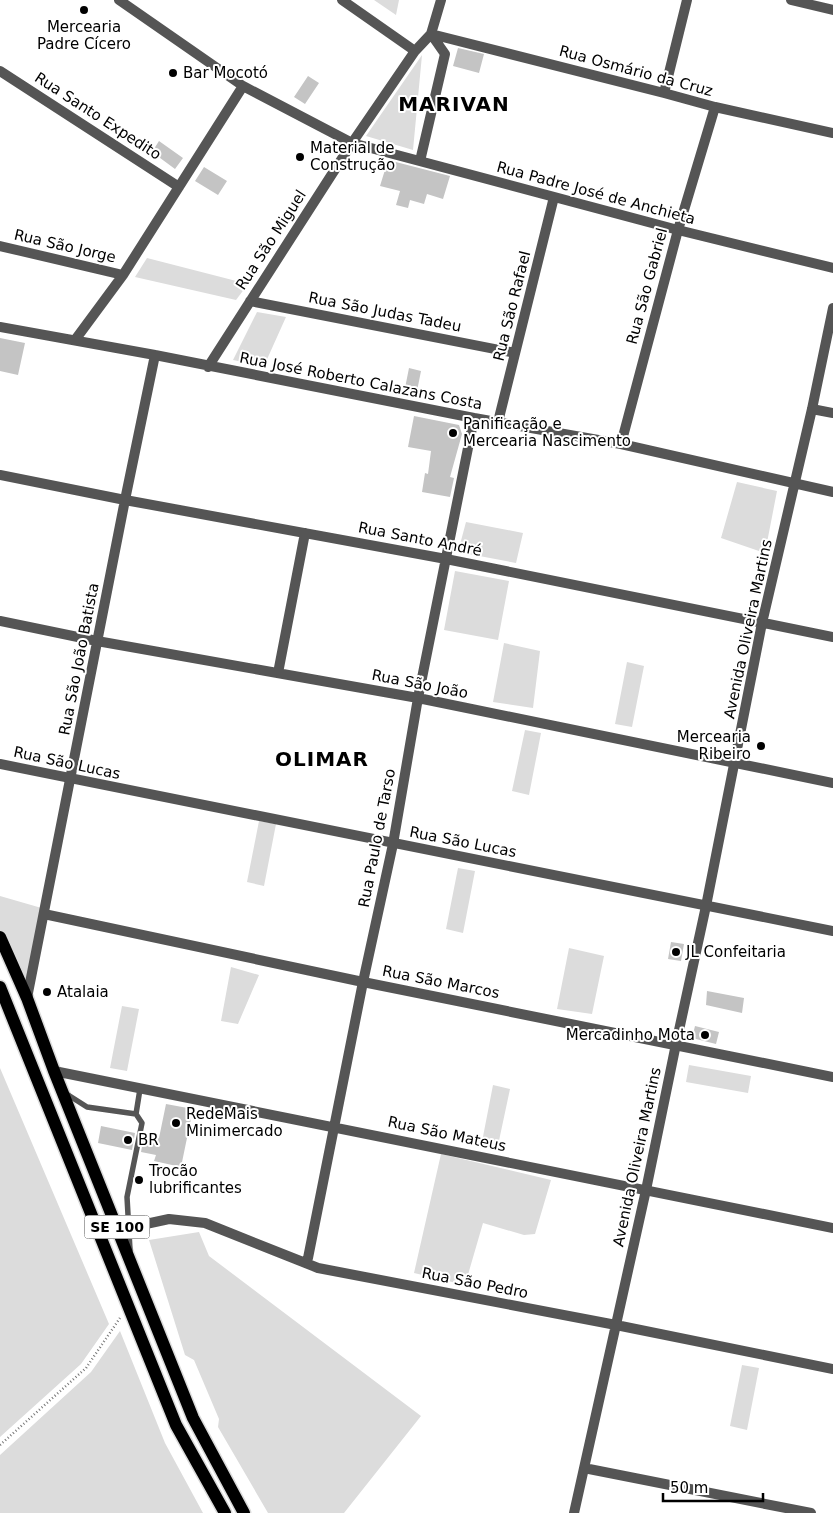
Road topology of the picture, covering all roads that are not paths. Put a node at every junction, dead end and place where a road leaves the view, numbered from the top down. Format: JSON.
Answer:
{"nodes":[{"id":1,"x":119,"y":0,"type":"edge"},
{"id":2,"x":342,"y":0,"type":"edge"},
{"id":3,"x":441,"y":0,"type":"edge"},
{"id":4,"x":687,"y":0,"type":"edge"},
{"id":5,"x":791,"y":0,"type":"edge"},
{"id":6,"x":833,"y":10,"type":"edge"},
{"id":7,"x":431,"y":34,"type":"junction"},
{"id":8,"x":415,"y":51,"type":"junction"},
{"id":9,"x":0,"y":71,"type":"edge"},
{"id":10,"x":243,"y":86,"type":"junction"},
{"id":11,"x":664,"y":92,"type":"junction"},
{"id":12,"x":714,"y":107,"type":"junction"},
{"id":13,"x":833,"y":133,"type":"edge"},
{"id":14,"x":352,"y":143,"type":"junction"},
{"id":15,"x":420,"y":161,"type":"junction"},
{"id":16,"x":179,"y":187,"type":"junction"},
{"id":17,"x":554,"y":197,"type":"junction"},
{"id":18,"x":678,"y":230,"type":"junction"},
{"id":19,"x":0,"y":246,"type":"edge"},
{"id":20,"x":833,"y":268,"type":"edge"},
{"id":21,"x":123,"y":274,"type":"junction"},
{"id":22,"x":250,"y":301,"type":"junction"},
{"id":23,"x":833,"y":308,"type":"edge"},
{"id":24,"x":0,"y":327,"type":"edge"},
{"id":25,"x":831,"y":332,"type":"edge"},
{"id":26,"x":75,"y":340,"type":"junction"},
{"id":27,"x":515,"y":353,"type":"junction"},
{"id":28,"x":155,"y":355,"type":"junction"},
{"id":29,"x":208,"y":367,"type":"junction"},
{"id":30,"x":812,"y":409,"type":"junction"},
{"id":31,"x":833,"y":413,"type":"edge"},
{"id":32,"x":474,"y":418,"type":"junction"},
{"id":33,"x":498,"y":422,"type":"junction"},
{"id":34,"x":621,"y":444,"type":"junction"},
{"id":35,"x":0,"y":475,"type":"edge"},
{"id":36,"x":795,"y":484,"type":"junction"},
{"id":37,"x":833,"y":492,"type":"edge"},
{"id":38,"x":125,"y":500,"type":"junction"},
{"id":39,"x":306,"y":533,"type":"junction"},
{"id":40,"x":446,"y":559,"type":"junction"},
{"id":41,"x":0,"y":621,"type":"edge"},
{"id":42,"x":762,"y":623,"type":"junction"},
{"id":43,"x":833,"y":637,"type":"edge"},
{"id":44,"x":97,"y":642,"type":"junction"},
{"id":45,"x":278,"y":673,"type":"junction"},
{"id":46,"x":418,"y":698,"type":"junction"},
{"id":47,"x":735,"y":763,"type":"junction"},
{"id":48,"x":0,"y":764,"type":"edge"},
{"id":49,"x":71,"y":779,"type":"junction"},
{"id":50,"x":833,"y":783,"type":"edge"},
{"id":51,"x":393,"y":844,"type":"junction"},
{"id":52,"x":706,"y":906,"type":"junction"},
{"id":53,"x":44,"y":914,"type":"junction"},
{"id":54,"x":833,"y":931,"type":"edge"},
{"id":55,"x":0,"y":937,"type":"edge"},
{"id":56,"x":363,"y":982,"type":"junction"},
{"id":57,"x":0,"y":987,"type":"edge"},
{"id":58,"x":27,"y":998,"type":"junction"},
{"id":59,"x":676,"y":1044,"type":"junction"},
{"id":60,"x":54,"y":1071,"type":"junction"},
{"id":61,"x":833,"y":1077,"type":"edge"},
{"id":62,"x":140,"y":1088,"type":"junction"},
{"id":63,"x":62,"y":1091,"type":"junction"},
{"id":64,"x":136,"y":1114,"type":"junction"},
{"id":65,"x":335,"y":1127,"type":"junction"},
{"id":66,"x":646,"y":1190,"type":"junction"},
{"id":67,"x":123,"y":1228,"type":"junction"},
{"id":68,"x":833,"y":1228,"type":"edge"},
{"id":69,"x":305,"y":1262,"type":"junction"},
{"id":70,"x":616,"y":1325,"type":"junction"},
{"id":71,"x":833,"y":1369,"type":"edge"},
{"id":72,"x":197,"y":1424,"type":"junction"},
{"id":73,"x":180,"y":1431,"type":"junction"},
{"id":74,"x":584,"y":1468,"type":"junction"},
{"id":75,"x":225,"y":1513,"type":"edge"},
{"id":76,"x":244,"y":1513,"type":"edge"},
{"id":77,"x":574,"y":1513,"type":"edge"},
{"id":78,"x":811,"y":1513,"type":"edge"}],
"edges":[{"from":1,"to":10,"type":"street","name":"Rua Padre José de Anchieta"},
{"from":2,"to":8,"type":"street"},
{"from":3,"to":7,"type":"street"},
{"from":4,"to":11,"type":"street"},
{"from":5,"to":6,"type":"street"},
{"from":7,"to":8,"type":"street","name":"Rua São Miguel"},
{"from":7,"to":11,"type":"street","name":"Rua Osmário da Cruz"},
{"from":7,"to":15,"type":"street"},
{"from":8,"to":14,"type":"street","name":"Rua São Miguel"},
{"from":9,"to":16,"type":"street","name":"Rua Santo Expedito"},
{"from":10,"to":14,"type":"street","name":"Rua Padre José de Anchieta"},
{"from":10,"to":16,"type":"street"},
{"from":11,"to":12,"type":"street","name":"Rua Osmário da Cruz"},
{"from":12,"to":13,"type":"street","name":"Rua Osmário da Cruz"},
{"from":12,"to":18,"type":"street","name":"Rua São Gabriel"},
{"from":14,"to":15,"type":"street","name":"Rua Padre José de Anchieta"},
{"from":14,"to":22,"type":"street","name":"Rua São Miguel"},
{"from":15,"to":17,"type":"street","name":"Rua Padre José de Anchieta"},
{"from":16,"to":21,"type":"street"},
{"from":17,"to":18,"type":"street","name":"Rua Padre José de Anchieta"},
{"from":17,"to":27,"type":"street","name":"Rua São Rafael"},
{"from":18,"to":20,"type":"street","name":"Rua Padre José de Anchieta"},
{"from":18,"to":34,"type":"street","name":"Rua São Gabriel"},
{"from":19,"to":21,"type":"street","name":"Rua São Jorge"},
{"from":21,"to":26,"type":"street"},
{"from":22,"to":27,"type":"street","name":"Rua São Judas Tadeu"},
{"from":22,"to":29,"type":"street","name":"Rua São Miguel"},
{"from":23,"to":25,"type":"street","name":"Avenida Oliveira Martins"},
{"from":24,"to":26,"type":"street","name":"Rua José Roberto Calazans Costa"},
{"from":25,"to":30,"type":"street","name":"Avenida Oliveira Martins"},
{"from":26,"to":28,"type":"street","name":"Rua José Roberto Calazans Costa"},
{"from":27,"to":33,"type":"street","name":"Rua São Rafael"},
{"from":28,"to":29,"type":"street","name":"Rua José Roberto Calazans Costa"},
{"from":28,"to":38,"type":"street","name":"Rua São João Batista"},
{"from":29,"to":32,"type":"street","name":"Rua José Roberto Calazans Costa"},
{"from":30,"to":31,"type":"street"},
{"from":30,"to":36,"type":"street","name":"Avenida Oliveira Martins"},
{"from":32,"to":33,"type":"street","name":"Rua José Roberto Calazans Costa"},
{"from":32,"to":40,"type":"street","name":"Rua Paulo de Tarso"},
{"from":33,"to":34,"type":"street","name":"Rua José Roberto Calazans Costa"},
{"from":34,"to":36,"type":"street","name":"Rua José Roberto Calazans Costa"},
{"from":35,"to":38,"type":"street","name":"Rua Santo André"},
{"from":36,"to":37,"type":"street","name":"Rua José Roberto Calazans Costa"},
{"from":36,"to":42,"type":"street","name":"Avenida Oliveira Martins"},
{"from":38,"to":39,"type":"street","name":"Rua Santo André"},
{"from":38,"to":44,"type":"street","name":"Rua São João Batista"},
{"from":39,"to":40,"type":"street","name":"Rua Santo André"},
{"from":39,"to":45,"type":"street"},
{"from":40,"to":42,"type":"street","name":"Rua Santo André"},
{"from":40,"to":46,"type":"street","name":"Rua Paulo de Tarso"},
{"from":41,"to":44,"type":"street","name":"Rua São João"},
{"from":42,"to":43,"type":"street","name":"Rua Santo André"},
{"from":42,"to":47,"type":"street","name":"Avenida Oliveira Martins"},
{"from":44,"to":45,"type":"street","name":"Rua São João"},
{"from":44,"to":49,"type":"street","name":"Rua São João Batista"},
{"from":45,"to":46,"type":"street","name":"Rua São João"},
{"from":46,"to":47,"type":"street","name":"Rua São João"},
{"from":46,"to":51,"type":"street","name":"Rua Paulo de Tarso"},
{"from":47,"to":50,"type":"street","name":"Rua São João"},
{"from":47,"to":52,"type":"street","name":"Avenida Oliveira Martins"},
{"from":48,"to":49,"type":"street","name":"Rua São Lucas"},
{"from":49,"to":51,"type":"street","name":"Rua São Lucas"},
{"from":49,"to":53,"type":"street","name":"Rua São João Batista"},
{"from":51,"to":52,"type":"street","name":"Rua São Lucas"},
{"from":51,"to":56,"type":"street","name":"Rua Paulo de Tarso"},
{"from":52,"to":54,"type":"street","name":"Rua São Lucas"},
{"from":52,"to":59,"type":"street","name":"Avenida Oliveira Martins"},
{"from":53,"to":56,"type":"street","name":"Rua São Marcos"},
{"from":53,"to":58,"type":"street","name":"Rua São João Batista"},
{"from":55,"to":58,"type":"main road","number":"SE 100"},
{"from":56,"to":59,"type":"street","name":"Rua São Marcos"},
{"from":56,"to":65,"type":"street","name":"Rua Paulo de Tarso"},
{"from":57,"to":73,"type":"main road","number":"SE 100"},
{"from":58,"to":60,"type":"main road","number":"SE 100"},
{"from":59,"to":61,"type":"street","name":"Rua São Marcos"},
{"from":59,"to":66,"type":"street","name":"Avenida Oliveira Martins"},
{"from":60,"to":62,"type":"street","name":"Rua São Mateus"},
{"from":60,"to":63,"type":"main road","number":"SE 100"},
{"from":62,"to":64,"type":"lane"},
{"from":62,"to":65,"type":"street","name":"Rua São Mateus"},
{"from":63,"to":64,"type":"lane"},
{"from":63,"to":67,"type":"main road","number":"SE 100"},
{"from":64,"to":67,"type":"lane"},
{"from":65,"to":66,"type":"street","name":"Rua São Mateus"},
{"from":65,"to":69,"type":"street","name":"Rua Paulo de Tarso"},
{"from":66,"to":68,"type":"street","name":"Rua São Mateus"},
{"from":66,"to":70,"type":"street","name":"Avenida Oliveira Martins"},
{"from":67,"to":69,"type":"street","name":"Rua São Pedro"},
{"from":67,"to":72,"type":"main road","number":"SE 100"},
{"from":69,"to":70,"type":"street","name":"Rua São Pedro"},
{"from":70,"to":71,"type":"street","name":"Rua São Pedro"},
{"from":70,"to":74,"type":"street","name":"Avenida Oliveira Martins"},
{"from":72,"to":73,"type":"main road"},
{"from":72,"to":76,"type":"main road","number":"SE 100"},
{"from":73,"to":75,"type":"main road","number":"SE 100"},
{"from":74,"to":77,"type":"street","name":"Avenida Oliveira Martins"},
{"from":74,"to":78,"type":"street"}]}
